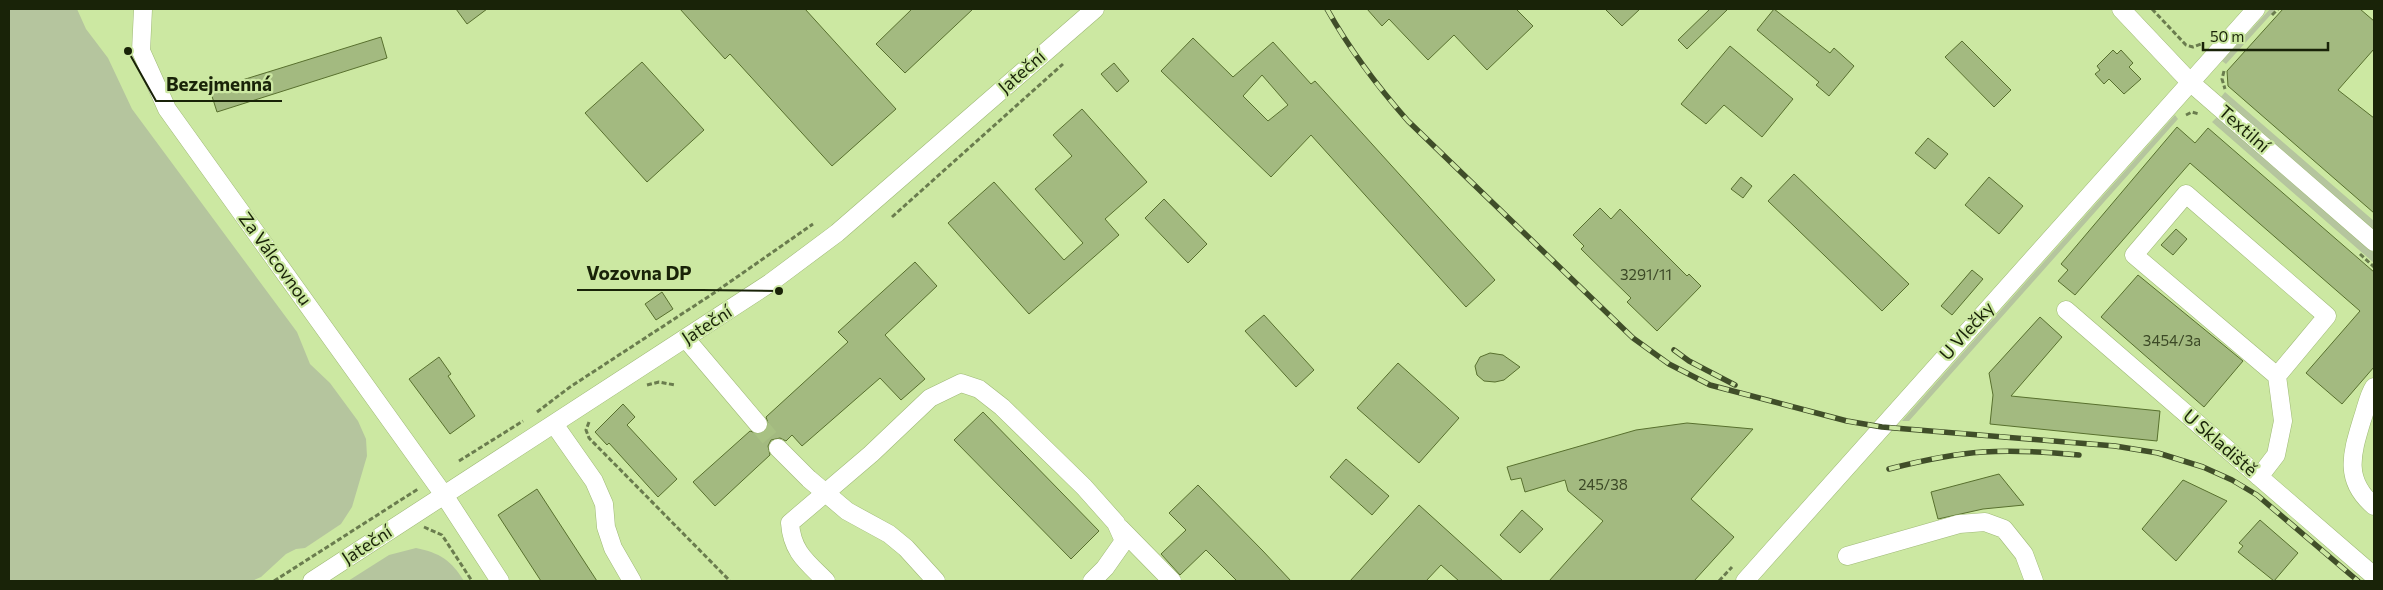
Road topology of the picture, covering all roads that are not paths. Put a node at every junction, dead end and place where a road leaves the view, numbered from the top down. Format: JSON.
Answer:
{"nodes":[{"id":1,"x":143,"y":9,"type":"edge"},
{"id":2,"x":1095,"y":9,"type":"edge"},
{"id":3,"x":2121,"y":9,"type":"edge"},
{"id":4,"x":2256,"y":9,"type":"edge"},
{"id":5,"x":2190,"y":82,"type":"junction"},
{"id":6,"x":2374,"y":242,"type":"edge"},
{"id":7,"x":2066,"y":310,"type":"dead end"},
{"id":8,"x":686,"y":339,"type":"junction"},
{"id":9,"x":2277,"y":376,"type":"junction"},
{"id":10,"x":2373,"y":391,"type":"edge"},
{"id":11,"x":554,"y":424,"type":"junction"},
{"id":12,"x":758,"y":424,"type":"tunnel mouth"},
{"id":13,"x":778,"y":448,"type":"tunnel mouth"},
{"id":14,"x":2259,"y":477,"type":"junction"},
{"id":15,"x":826,"y":492,"type":"junction"},
{"id":16,"x":444,"y":495,"type":"junction"},
{"id":17,"x":2374,"y":506,"type":"edge"},
{"id":18,"x":1116,"y":523,"type":"junction"},
{"id":19,"x":1847,"y":556,"type":"dead end"},
{"id":20,"x":2374,"y":576,"type":"edge"},
{"id":21,"x":312,"y":581,"type":"edge"},
{"id":22,"x":500,"y":581,"type":"edge"},
{"id":23,"x":632,"y":581,"type":"edge"},
{"id":24,"x":826,"y":581,"type":"edge"},
{"id":25,"x":936,"y":581,"type":"edge"},
{"id":26,"x":1092,"y":581,"type":"edge"},
{"id":27,"x":1172,"y":581,"type":"edge"},
{"id":28,"x":1745,"y":581,"type":"edge"},
{"id":29,"x":2034,"y":581,"type":"edge"}],
"edges":[{"from":1,"to":16,"type":"street","name":"Za Válcovnou"},
{"from":2,"to":8,"type":"street","name":"Jateční"},
{"from":3,"to":5,"type":"street","name":"Textilní"},
{"from":4,"to":5,"type":"street","name":"U Vlečky"},
{"from":5,"to":6,"type":"street","name":"Textilní"},
{"from":5,"to":28,"type":"street","name":"U Vlečky"},
{"from":7,"to":14,"type":"street","name":"U Skladiště"},
{"from":8,"to":11,"type":"street","name":"Jateční"},
{"from":8,"to":12,"type":"street"},
{"from":9,"to":9,"type":"street"},
{"from":9,"to":14,"type":"street"},
{"from":10,"to":17,"type":"street"},
{"from":11,"to":16,"type":"street","name":"Jateční"},
{"from":11,"to":23,"type":"street"},
{"from":13,"to":15,"type":"street"},
{"from":14,"to":20,"type":"street","name":"U Skladiště"},
{"from":15,"to":18,"type":"street"},
{"from":15,"to":24,"type":"street"},
{"from":15,"to":25,"type":"street"},
{"from":16,"to":21,"type":"street","name":"Jateční"},
{"from":16,"to":22,"type":"street","name":"Za Válcovnou"},
{"from":18,"to":26,"type":"street"},
{"from":18,"to":27,"type":"street"},
{"from":19,"to":29,"type":"street"}]}
